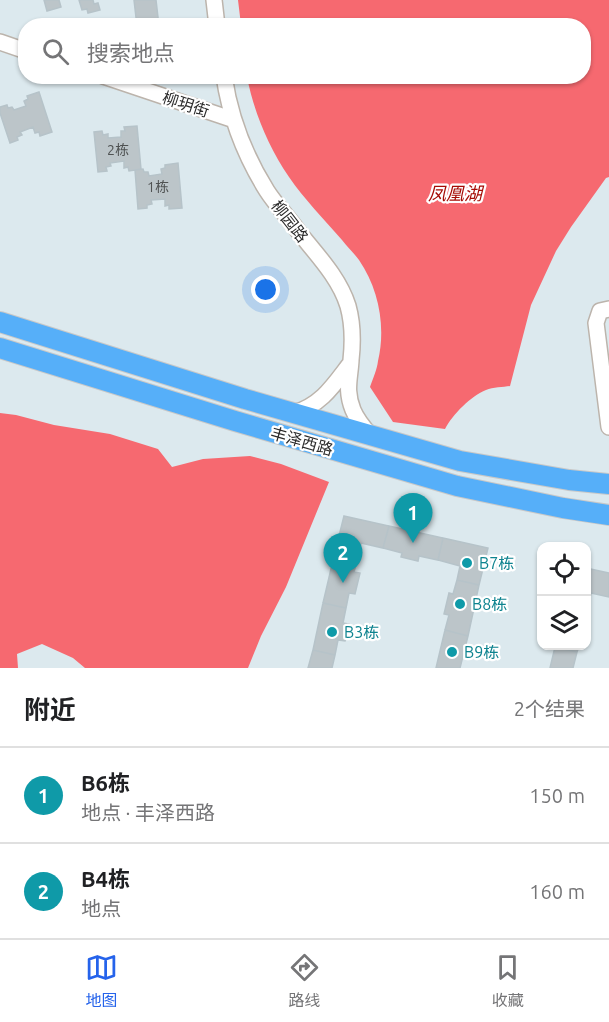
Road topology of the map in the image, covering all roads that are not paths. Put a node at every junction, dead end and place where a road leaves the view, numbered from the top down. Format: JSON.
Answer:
{"nodes":[{"id":1,"x":214,"y":0,"type":"edge"},
{"id":2,"x":216,"y":18,"type":"edge"},
{"id":3,"x":0,"y":42,"type":"edge"},
{"id":4,"x":18,"y":48,"type":"edge"},
{"id":5,"x":127,"y":84,"type":"edge"},
{"id":6,"x":226,"y":84,"type":"edge"},
{"id":7,"x":234,"y":120,"type":"junction"},
{"id":8,"x":609,"y":309,"type":"edge"},
{"id":9,"x":0,"y":322,"type":"edge"},
{"id":10,"x":0,"y":348,"type":"edge"},
{"id":11,"x":351,"y":363,"type":"junction"},
{"id":12,"x":294,"y":414,"type":"junction"},
{"id":13,"x":609,"y":427,"type":"edge"},
{"id":14,"x":371,"y":436,"type":"junction"},
{"id":15,"x":609,"y":484,"type":"edge"},
{"id":16,"x":609,"y":515,"type":"edge"}],
"edges":[{"from":1,"to":2,"type":"street"},
{"from":3,"to":4,"type":"street"},
{"from":5,"to":7,"type":"street","name":"柳玥街"},
{"from":6,"to":7,"type":"street","name":"柳园路"},
{"from":7,"to":11,"type":"street","name":"柳园路"},
{"from":8,"to":13,"type":"street"},
{"from":9,"to":12,"type":"main road","name":"丰泽西路"},
{"from":10,"to":16,"type":"main road","name":"丰泽西路"},
{"from":11,"to":12,"type":"street"},
{"from":11,"to":14,"type":"street","name":"柳园路"},
{"from":12,"to":14,"type":"main road","name":"丰泽西路"},
{"from":14,"to":15,"type":"main road","name":"丰泽西路"}]}
